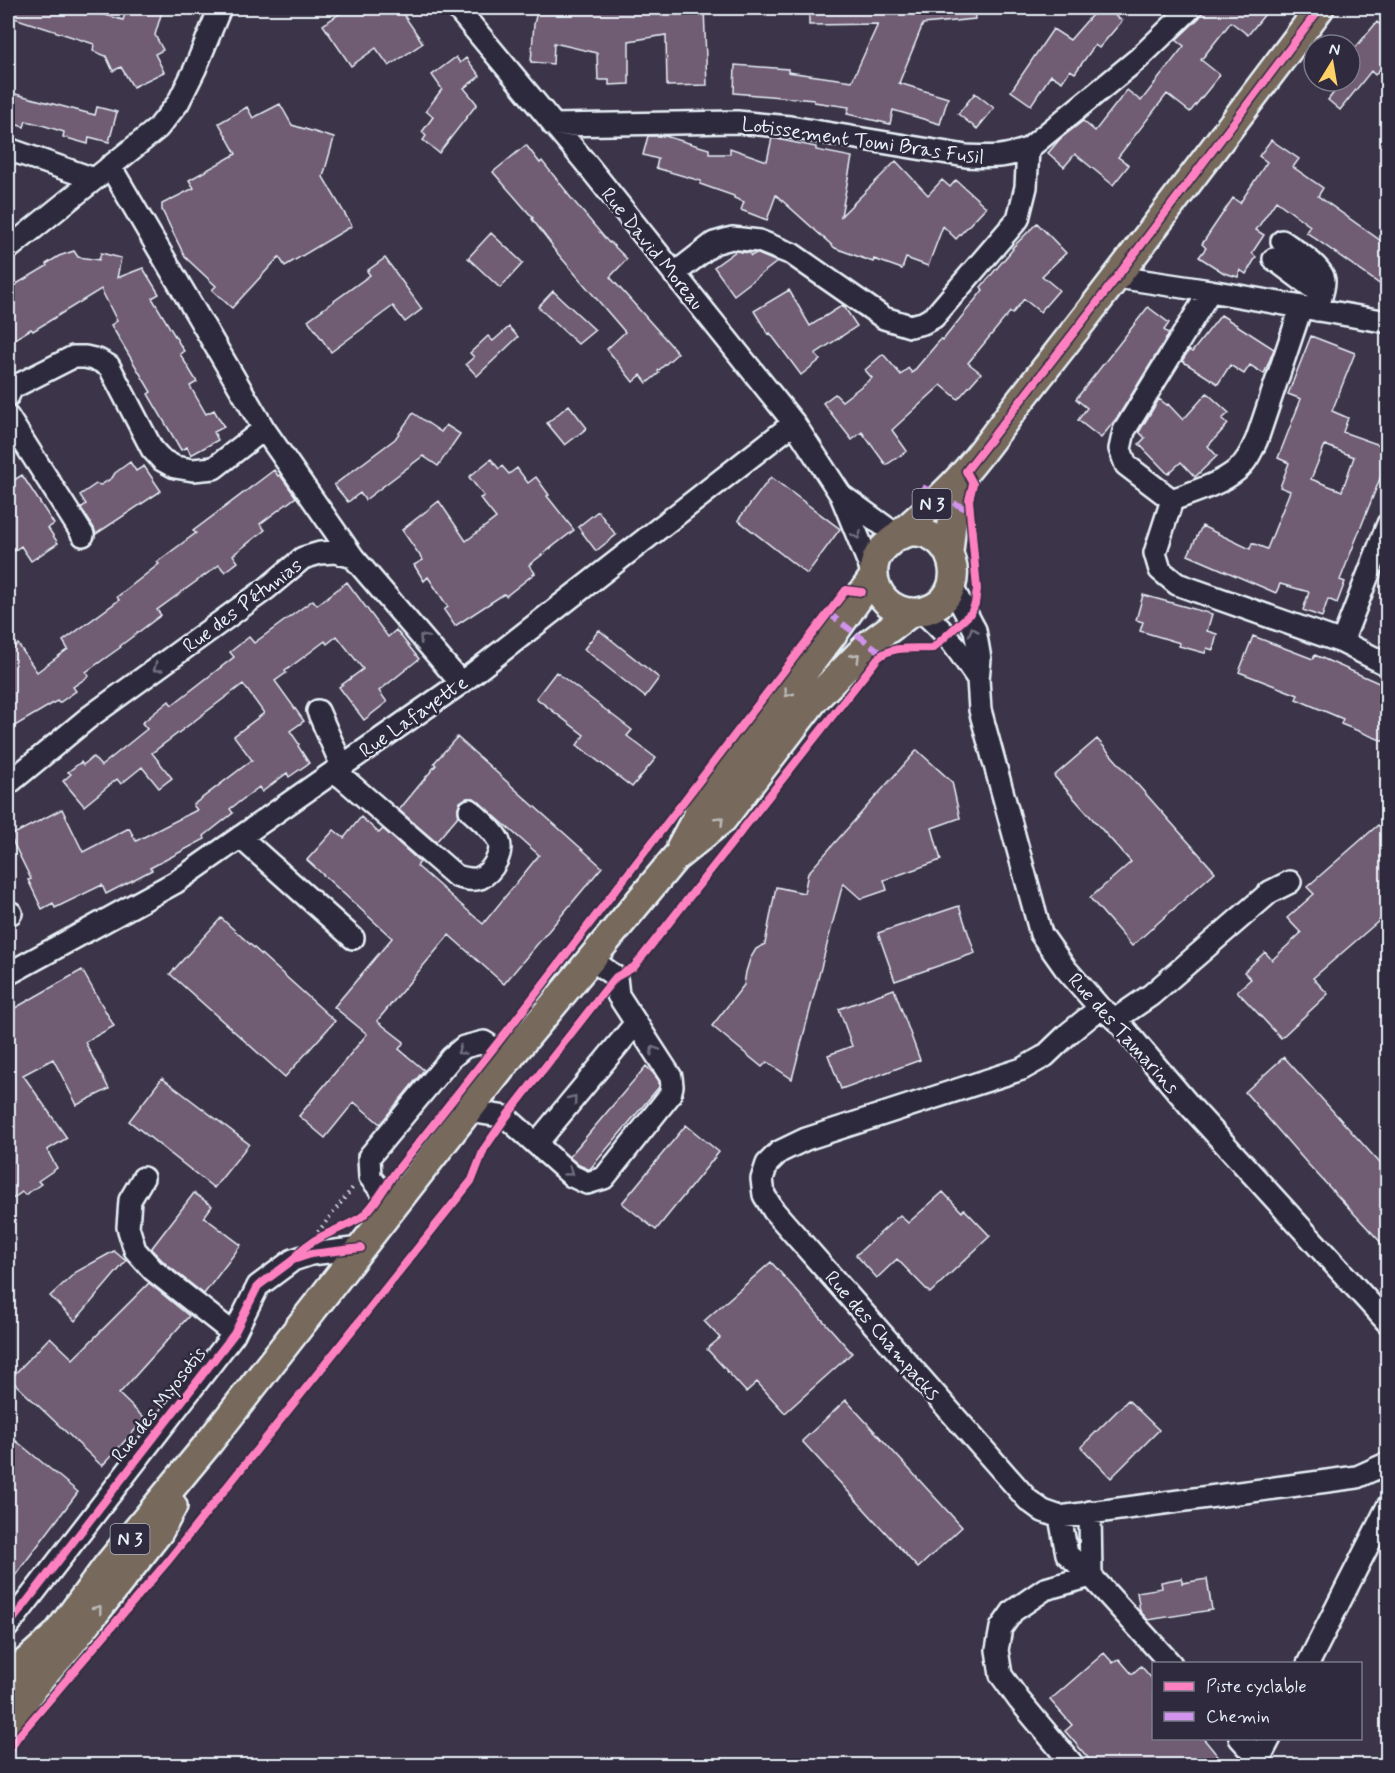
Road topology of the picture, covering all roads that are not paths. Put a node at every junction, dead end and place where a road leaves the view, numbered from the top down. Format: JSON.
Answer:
{"nodes":[{"id":1,"x":220,"y":8,"type":"edge"},
{"id":2,"x":457,"y":8,"type":"edge"},
{"id":3,"x":1191,"y":8,"type":"edge"},
{"id":4,"x":1320,"y":8,"type":"edge"},
{"id":5,"x":553,"y":125,"type":"junction"},
{"id":6,"x":8,"y":149,"type":"edge"},
{"id":7,"x":1028,"y":149,"type":"junction"},
{"id":8,"x":102,"y":173,"type":"junction"},
{"id":9,"x":8,"y":249,"type":"edge"},
{"id":10,"x":1278,"y":250,"type":"dead end"},
{"id":11,"x":674,"y":274,"type":"junction"},
{"id":12,"x":1117,"y":277,"type":"junction"},
{"id":13,"x":1210,"y":291,"type":"junction"},
{"id":14,"x":1313,"y":304,"type":"junction"},
{"id":15,"x":1388,"y":322,"type":"edge"},
{"id":16,"x":8,"y":396,"type":"edge"},
{"id":17,"x":8,"y":417,"type":"edge"},
{"id":18,"x":794,"y":423,"type":"junction"},
{"id":19,"x":264,"y":429,"type":"junction"},
{"id":20,"x":966,"y":471,"type":"junction"},
{"id":21,"x":841,"y":495,"type":"junction"},
{"id":22,"x":1172,"y":500,"type":"junction"},
{"id":23,"x":1388,"y":524,"type":"edge"},
{"id":24,"x":83,"y":535,"type":"dead end"},
{"id":25,"x":898,"y":536,"type":"junction"},
{"id":26,"x":948,"y":552,"type":"junction"},
{"id":27,"x":353,"y":557,"type":"junction"},
{"id":28,"x":874,"y":576,"type":"junction"},
{"id":29,"x":952,"y":587,"type":"junction"},
{"id":30,"x":917,"y":612,"type":"junction"},
{"id":31,"x":836,"y":630,"type":"junction"},
{"id":32,"x":1342,"y":642,"type":"junction"},
{"id":33,"x":1388,"y":665,"type":"edge"},
{"id":34,"x":978,"y":679,"type":"junction"},
{"id":35,"x":461,"y":683,"type":"junction"},
{"id":36,"x":815,"y":699,"type":"junction"},
{"id":37,"x":318,"y":711,"type":"dead end"},
{"id":38,"x":338,"y":769,"type":"junction"},
{"id":39,"x":8,"y":784,"type":"edge"},
{"id":40,"x":470,"y":810,"type":"dead end"},
{"id":41,"x":240,"y":837,"type":"junction"},
{"id":42,"x":675,"y":858,"type":"junction"},
{"id":43,"x":1290,"y":882,"type":"dead end"},
{"id":44,"x":353,"y":938,"type":"dead end"},
{"id":45,"x":591,"y":959,"type":"junction"},
{"id":46,"x":8,"y":974,"type":"edge"},
{"id":47,"x":1108,"y":1014,"type":"junction"},
{"id":48,"x":636,"y":1023,"type":"junction"},
{"id":49,"x":514,"y":1052,"type":"junction"},
{"id":50,"x":469,"y":1110,"type":"junction"},
{"id":51,"x":536,"y":1144,"type":"junction"},
{"id":52,"x":143,"y":1178,"type":"dead end"},
{"id":53,"x":386,"y":1216,"type":"junction"},
{"id":54,"x":361,"y":1248,"type":"junction"},
{"id":55,"x":1388,"y":1323,"type":"edge"},
{"id":56,"x":234,"y":1334,"type":"junction"},
{"id":57,"x":207,"y":1444,"type":"junction"},
{"id":58,"x":1388,"y":1462,"type":"edge"},
{"id":59,"x":1388,"y":1506,"type":"edge"},
{"id":60,"x":1090,"y":1512,"type":"junction"},
{"id":61,"x":1060,"y":1517,"type":"junction"},
{"id":62,"x":1091,"y":1576,"type":"junction"},
{"id":63,"x":8,"y":1626,"type":"edge"},
{"id":64,"x":56,"y":1635,"type":"junction"},
{"id":65,"x":1169,"y":1662,"type":"edge"},
{"id":66,"x":1309,"y":1662,"type":"edge"},
{"id":67,"x":8,"y":1678,"type":"edge"},
{"id":68,"x":34,"y":1686,"type":"junction"},
{"id":69,"x":8,"y":1725,"type":"edge"},
{"id":70,"x":1242,"y":1740,"type":"edge"},
{"id":71,"x":1269,"y":1740,"type":"edge"},
{"id":72,"x":1260,"y":1762,"type":"edge"},
{"id":73,"x":1074,"y":1766,"type":"edge"}],
"edges":[{"from":1,"to":8,"type":"street"},
{"from":2,"to":5,"type":"street","name":"Rue David Moreau"},
{"from":3,"to":7,"type":"street","name":"Lotissement Tomi Bras Fusil"},
{"from":4,"to":12,"type":"main road","number":"N 3"},
{"from":5,"to":7,"type":"street","name":"Lotissement Tomi Bras Fusil"},
{"from":5,"to":11,"type":"street","name":"Rue David Moreau"},
{"from":6,"to":8,"type":"street"},
{"from":7,"to":11,"type":"street"},
{"from":8,"to":9,"type":"street"},
{"from":8,"to":19,"type":"street"},
{"from":10,"to":14,"type":"street"},
{"from":11,"to":18,"type":"street","name":"Rue David Moreau"},
{"from":12,"to":13,"type":"street"},
{"from":12,"to":20,"type":"main road","number":"N 3"},
{"from":13,"to":14,"type":"street"},
{"from":13,"to":22,"type":"street"},
{"from":14,"to":15,"type":"street"},
{"from":14,"to":22,"type":"street"},
{"from":16,"to":19,"type":"street"},
{"from":17,"to":24,"type":"street"},
{"from":18,"to":21,"type":"street","name":"Rue David Moreau"},
{"from":18,"to":35,"type":"street","name":"Rue Lafayette"},
{"from":19,"to":27,"type":"street"},
{"from":20,"to":25,"type":"main road","number":"N 3"},
{"from":20,"to":26,"type":"main road","number":"N 3"},
{"from":21,"to":25,"type":"street","name":"Rue David Moreau"},
{"from":21,"to":28,"type":"street","name":"Rue David Moreau","one_way":true},
{"from":22,"to":32,"type":"street"},
{"from":23,"to":32,"type":"street"},
{"from":25,"to":26,"type":"main road"},
{"from":25,"to":28,"type":"main road"},
{"from":26,"to":29,"type":"main road"},
{"from":35,"to":27,"type":"street","one_way":true},
{"from":27,"to":39,"type":"street","name":"Rue des Pétunias","one_way":true},
{"from":28,"to":30,"type":"main road"},
{"from":28,"to":31,"type":"main road","number":"N 3"},
{"from":29,"to":30,"type":"main road"},
{"from":34,"to":29,"type":"street","name":"Rue des Tamarins","one_way":true},
{"from":30,"to":34,"type":"street"},
{"from":36,"to":30,"type":"main road","number":"N 3","one_way":true},
{"from":31,"to":36,"type":"street"},
{"from":31,"to":42,"type":"main road","number":"N 3","one_way":true},
{"from":32,"to":33,"type":"street"},
{"from":34,"to":47,"type":"street","name":"Rue des Tamarins"},
{"from":35,"to":38,"type":"street","name":"Rue Lafayette"},
{"from":42,"to":36,"type":"main road","number":"N 3","one_way":true},
{"from":37,"to":38,"type":"street"},
{"from":38,"to":40,"type":"street"},
{"from":38,"to":41,"type":"street","name":"Rue Lafayette"},
{"from":41,"to":44,"type":"street"},
{"from":41,"to":46,"type":"street","name":"Rue Lafayette"},
{"from":42,"to":45,"type":"main road","number":"N 3"},
{"from":43,"to":47,"type":"street"},
{"from":45,"to":48,"type":"street"},
{"from":45,"to":49,"type":"main road","number":"N 3"},
{"from":47,"to":55,"type":"street","name":"Rue des Tamarins"},
{"from":47,"to":61,"type":"street","name":"Rue des Champacks"},
{"from":51,"to":48,"type":"street","one_way":true},
{"from":51,"to":48,"type":"street","one_way":true},
{"from":49,"to":50,"type":"main road","number":"N 3"},
{"from":49,"to":53,"type":"street","one_way":true},
{"from":50,"to":51,"type":"street"},
{"from":50,"to":53,"type":"main road","number":"N 3"},
{"from":52,"to":56,"type":"street"},
{"from":53,"to":54,"type":"main road","number":"N 3"},
{"from":54,"to":56,"type":"street","name":"Rue des Myosotis"},
{"from":54,"to":57,"type":"main road","number":"N 3"},
{"from":56,"to":63,"type":"street","name":"Rue des Myosotis"},
{"from":57,"to":64,"type":"main road","number":"N 3"},
{"from":68,"to":57,"type":"main road","number":"N 3","one_way":true},
{"from":58,"to":60,"type":"street"},
{"from":59,"to":66,"type":"street"},
{"from":60,"to":61,"type":"street"},
{"from":60,"to":62,"type":"street"},
{"from":61,"to":62,"type":"street"},
{"from":62,"to":65,"type":"street"},
{"from":62,"to":73,"type":"street"},
{"from":64,"to":67,"type":"main road","number":"N 3"},
{"from":64,"to":68,"type":"street","number":"N 3"},
{"from":68,"to":69,"type":"main road","number":"N 3"},
{"from":70,"to":72,"type":"street"},
{"from":71,"to":72,"type":"street"}]}
